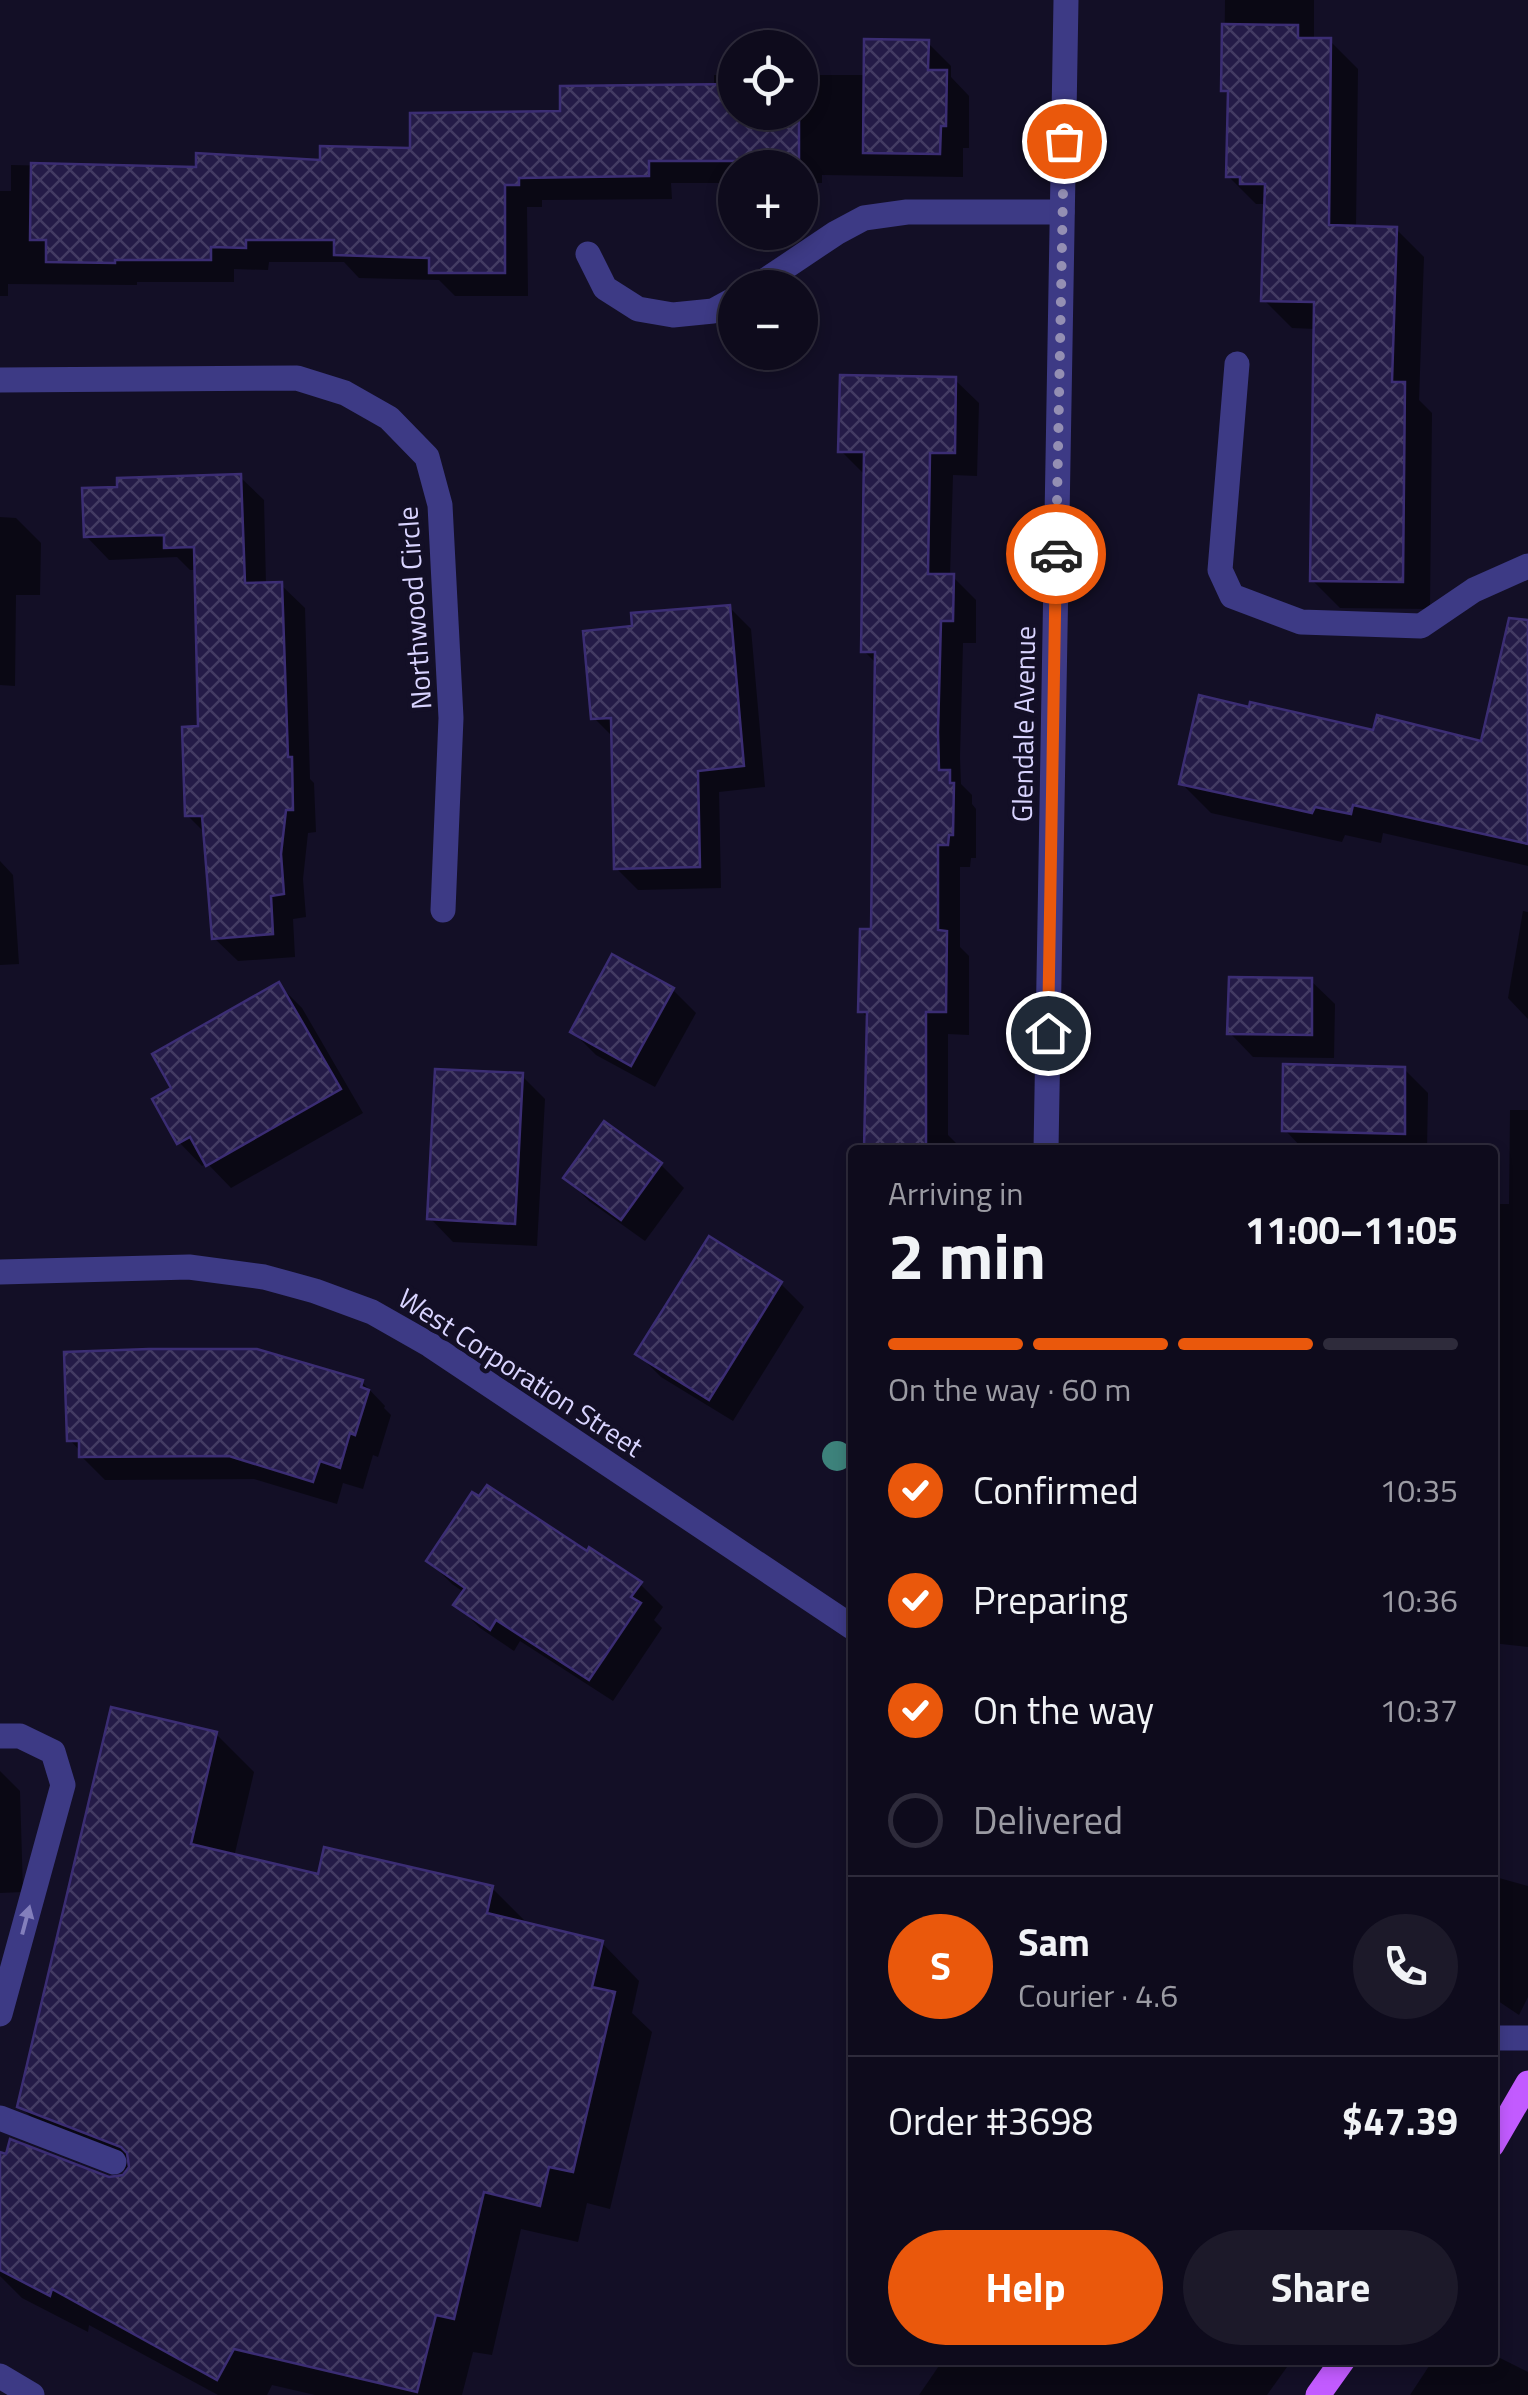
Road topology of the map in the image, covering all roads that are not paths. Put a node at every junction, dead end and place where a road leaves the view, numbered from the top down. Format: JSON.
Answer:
{"nodes":[{"id":1,"x":1066,"y":0,"type":"edge"},
{"id":2,"x":1062,"y":212,"type":"junction"},
{"id":3,"x":588,"y":254,"type":"dead end"},
{"id":4,"x":781,"y":270,"type":"edge"},
{"id":5,"x":718,"y":308,"type":"edge"},
{"id":6,"x":1236,"y":364,"type":"dead end"},
{"id":7,"x":0,"y":380,"type":"edge"},
{"id":8,"x":1528,"y":566,"type":"edge"},
{"id":9,"x":444,"y":910,"type":"dead end"},
{"id":10,"x":1046,"y":1145,"type":"edge"},
{"id":11,"x":0,"y":1272,"type":"edge"},
{"id":12,"x":848,"y":1624,"type":"edge"},
{"id":13,"x":0,"y":1736,"type":"edge"},
{"id":14,"x":0,"y":2014,"type":"edge"},
{"id":15,"x":1498,"y":2038,"type":"edge"},
{"id":16,"x":1528,"y":2038,"type":"edge"},
{"id":17,"x":1528,"y":2083,"type":"edge"},
{"id":18,"x":0,"y":2118,"type":"edge"},
{"id":19,"x":1498,"y":2134,"type":"edge"},
{"id":20,"x":114,"y":2162,"type":"dead end"},
{"id":21,"x":1339,"y":2365,"type":"edge"},
{"id":22,"x":0,"y":2376,"type":"edge"},
{"id":23,"x":32,"y":2395,"type":"edge"},
{"id":24,"x":1318,"y":2395,"type":"edge"}],
"edges":[{"from":1,"to":2,"type":"street","name":"Glendale Avenue"},
{"from":2,"to":4,"type":"street"},
{"from":2,"to":10,"type":"street","name":"Glendale Avenue"},
{"from":3,"to":5,"type":"street"},
{"from":6,"to":8,"type":"street"},
{"from":7,"to":9,"type":"street","name":"Northwood Circle"},
{"from":11,"to":12,"type":"street","name":"West Corporation Street"},
{"from":14,"to":13,"type":"street","one_way":true},
{"from":15,"to":16,"type":"street"},
{"from":17,"to":19,"type":"main road"},
{"from":18,"to":20,"type":"street"},
{"from":21,"to":24,"type":"main road"},
{"from":22,"to":23,"type":"street"}]}
